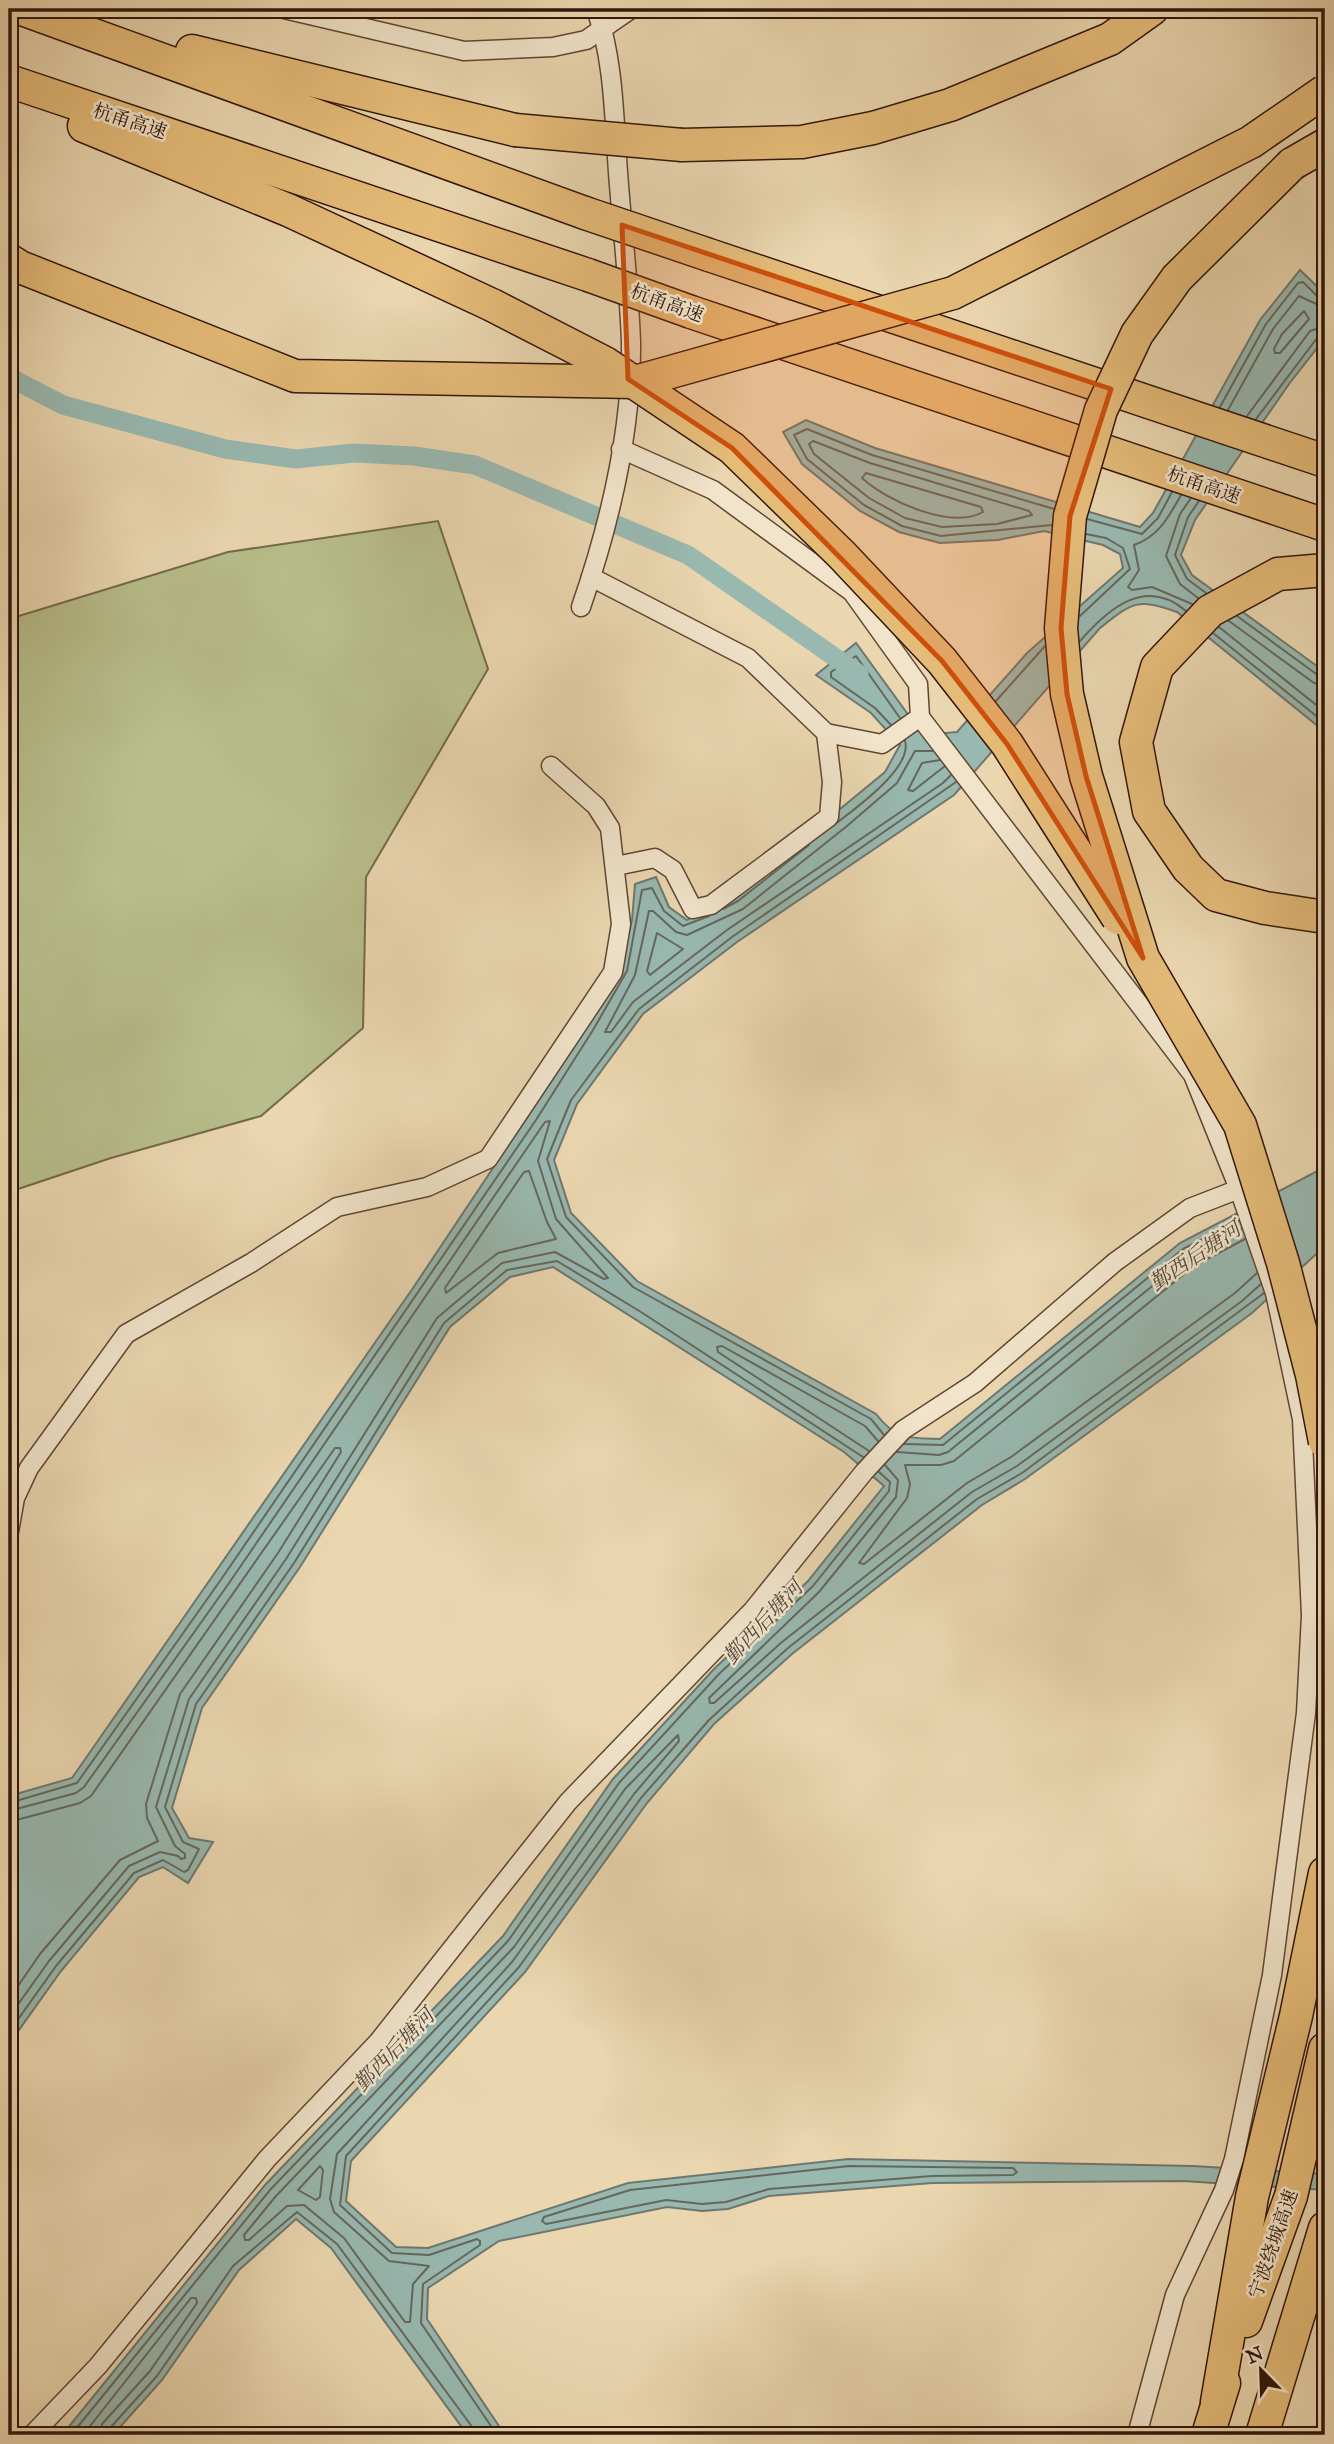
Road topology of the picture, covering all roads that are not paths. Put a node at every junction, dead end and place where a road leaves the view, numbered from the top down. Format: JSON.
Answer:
{"nodes":[{"id":1,"x":284,"y":9,"type":"edge"},
{"id":2,"x":596,"y":9,"type":"edge"},
{"id":3,"x":631,"y":9,"type":"edge"},
{"id":4,"x":1152,"y":9,"type":"edge"},
{"id":5,"x":25,"y":10,"type":"edge"},
{"id":6,"x":603,"y":29,"type":"junction"},
{"id":7,"x":9,"y":81,"type":"edge"},
{"id":8,"x":1325,"y":90,"type":"edge"},
{"id":9,"x":9,"y":95,"type":"edge"},
{"id":10,"x":1325,"y":145,"type":"edge"},
{"id":11,"x":9,"y":260,"type":"edge"},
{"id":12,"x":621,"y":449,"type":"junction"},
{"id":13,"x":1325,"y":461,"type":"edge"},
{"id":14,"x":1325,"y":525,"type":"edge"},
{"id":15,"x":594,"y":570,"type":"junction"},
{"id":16,"x":1325,"y":570,"type":"edge"},
{"id":17,"x":581,"y":607,"type":"dead end"},
{"id":18,"x":920,"y":716,"type":"junction"},
{"id":19,"x":826,"y":733,"type":"junction"},
{"id":20,"x":551,"y":766,"type":"dead end"},
{"id":21,"x":616,"y":866,"type":"junction"},
{"id":22,"x":1325,"y":917,"type":"edge"},
{"id":23,"x":1143,"y":958,"type":"junction"},
{"id":24,"x":1239,"y":1189,"type":"junction"},
{"id":25,"x":1325,"y":1442,"type":"edge"},
{"id":26,"x":9,"y":1532,"type":"edge"},
{"id":27,"x":1325,"y":1872,"type":"edge"},
{"id":28,"x":1325,"y":2049,"type":"edge"},
{"id":29,"x":1238,"y":2193,"type":"junction"},
{"id":30,"x":1325,"y":2228,"type":"edge"},
{"id":31,"x":1217,"y":2402,"type":"junction"},
{"id":32,"x":32,"y":2435,"type":"edge"},
{"id":33,"x":1137,"y":2435,"type":"edge"},
{"id":34,"x":1208,"y":2435,"type":"edge"},
{"id":35,"x":1262,"y":2435,"type":"edge"}],
"edges":[{"from":1,"to":6,"type":"street"},
{"from":2,"to":6,"type":"street"},
{"from":3,"to":6,"type":"street"},
{"from":4,"to":5,"type":"highway","bridge":true},
{"from":5,"to":13,"type":"highway","bridge":true},
{"from":6,"to":12,"type":"street"},
{"from":7,"to":14,"type":"highway","name":"杭甬高速","bridge":true},
{"from":8,"to":11,"type":"highway","bridge":true},
{"from":9,"to":23,"type":"highway","bridge":true},
{"from":10,"to":23,"type":"highway","bridge":true},
{"from":12,"to":15,"type":"street"},
{"from":12,"to":18,"type":"street"},
{"from":15,"to":17,"type":"street"},
{"from":15,"to":19,"type":"street"},
{"from":16,"to":22,"type":"highway"},
{"from":18,"to":19,"type":"street"},
{"from":18,"to":24,"type":"street"},
{"from":19,"to":21,"type":"street"},
{"from":20,"to":21,"type":"street"},
{"from":21,"to":26,"type":"street"},
{"from":23,"to":25,"type":"highway","bridge":true},
{"from":24,"to":29,"type":"street"},
{"from":24,"to":32,"type":"street"},
{"from":27,"to":29,"type":"highway"},
{"from":28,"to":31,"type":"highway","name":"宁波绕城高速"},
{"from":29,"to":31,"type":"highway"},
{"from":29,"to":33,"type":"street"},
{"from":30,"to":35,"type":"highway"},
{"from":31,"to":34,"type":"highway","name":"宁波绕城高速"}]}
